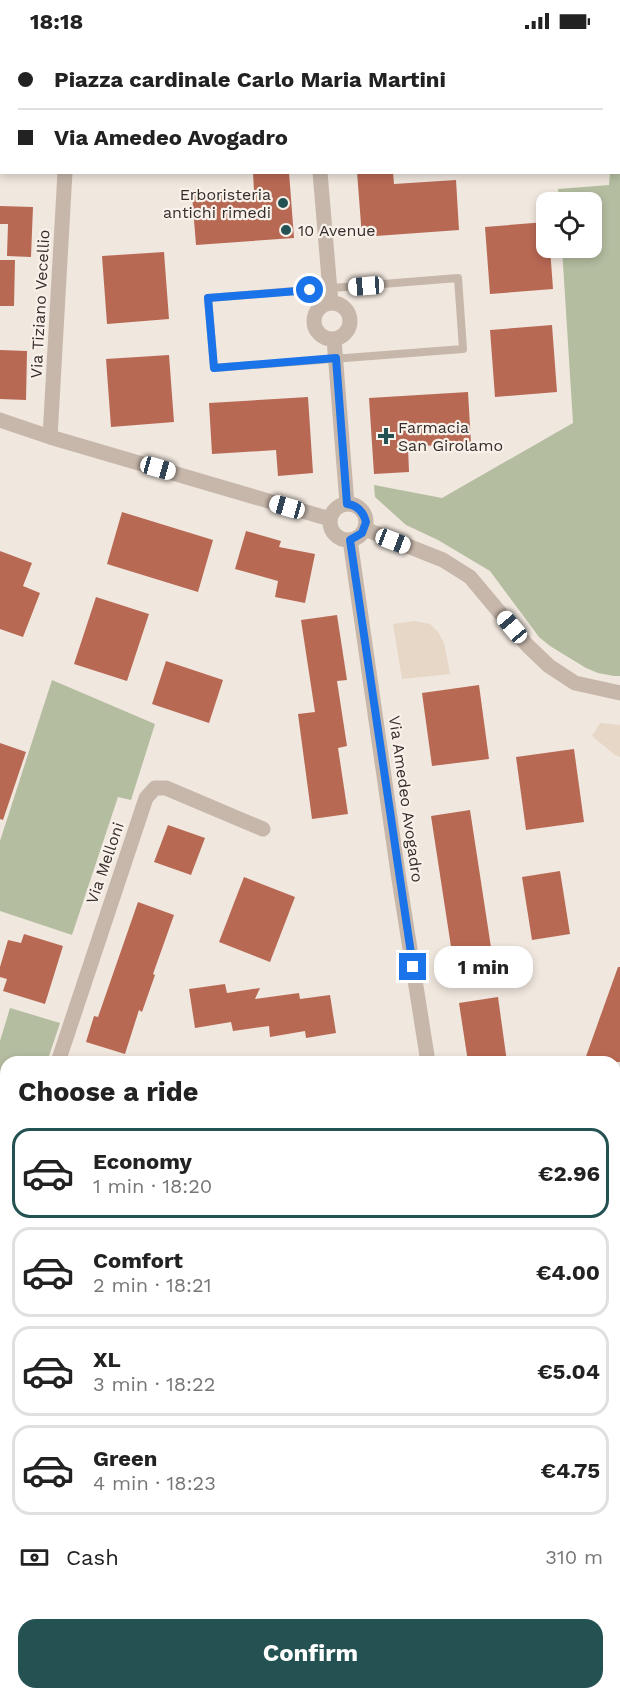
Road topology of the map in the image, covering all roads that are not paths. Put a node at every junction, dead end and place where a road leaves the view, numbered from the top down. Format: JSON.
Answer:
{"nodes":[{"id":1,"x":65,"y":174,"type":"edge"},
{"id":2,"x":320,"y":174,"type":"edge"},
{"id":3,"x":330,"y":296,"type":"junction"},
{"id":4,"x":334,"y":339,"type":"junction"},
{"id":5,"x":336,"y":358,"type":"junction"},
{"id":6,"x":0,"y":420,"type":"edge"},
{"id":7,"x":50,"y":437,"type":"junction"},
{"id":8,"x":347,"y":504,"type":"junction"},
{"id":9,"x":330,"y":519,"type":"junction"},
{"id":10,"x":364,"y":528,"type":"junction"},
{"id":11,"x":350,"y":540,"type":"junction"},
{"id":12,"x":620,"y":693,"type":"edge"},
{"id":13,"x":262,"y":829,"type":"dead end"},
{"id":14,"x":60,"y":1056,"type":"edge"},
{"id":15,"x":427,"y":1056,"type":"edge"}],
"edges":[{"from":1,"to":7,"type":"street","name":"Via Tiziano Vecellio"},
{"from":2,"to":3,"type":"street"},
{"from":3,"to":4,"type":"street"},
{"from":3,"to":4,"type":"street"},
{"from":3,"to":5,"type":"lane"},
{"from":3,"to":5,"type":"lane"},
{"from":4,"to":5,"type":"street"},
{"from":5,"to":8,"type":"street"},
{"from":6,"to":7,"type":"street"},
{"from":7,"to":9,"type":"street"},
{"from":8,"to":9,"type":"street"},
{"from":8,"to":10,"type":"street"},
{"from":9,"to":11,"type":"street"},
{"from":10,"to":11,"type":"street"},
{"from":10,"to":12,"type":"street"},
{"from":11,"to":15,"type":"street","name":"Via Amedeo Avogadro"},
{"from":13,"to":14,"type":"street","name":"Via Melloni"}]}
